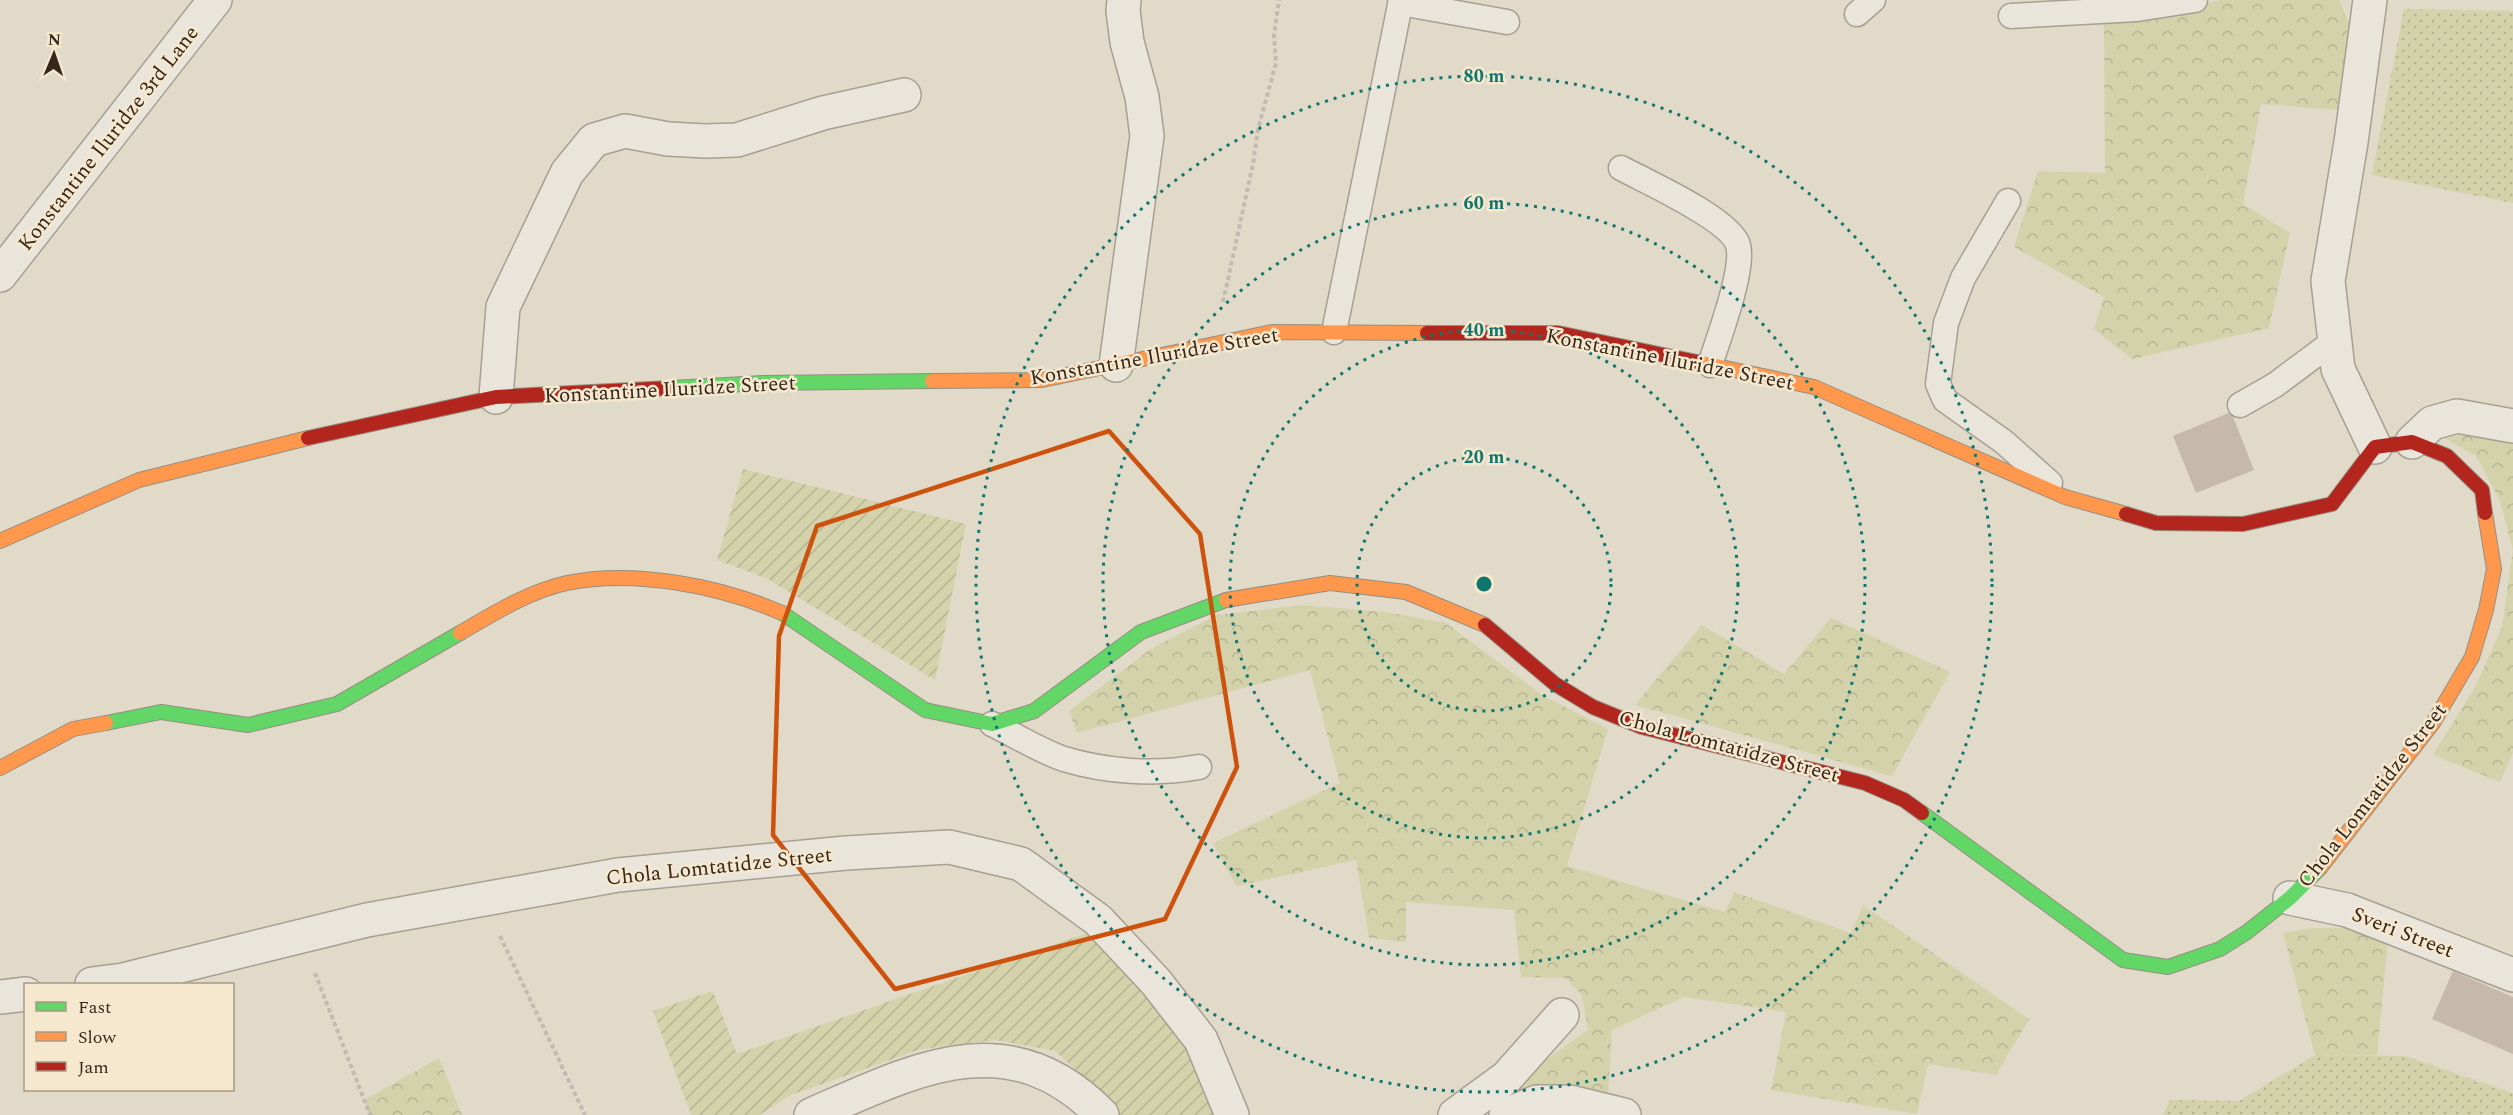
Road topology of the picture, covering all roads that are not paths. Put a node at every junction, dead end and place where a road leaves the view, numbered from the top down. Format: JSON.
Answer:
{"nodes":[{"id":1,"x":215,"y":0,"type":"edge"},
{"id":2,"x":1124,"y":0,"type":"edge"},
{"id":3,"x":2194,"y":0,"type":"edge"},
{"id":4,"x":2370,"y":0,"type":"edge"},
{"id":5,"x":1401,"y":1,"type":"edge"},
{"id":6,"x":2011,"y":16,"type":"dead end"},
{"id":7,"x":1507,"y":22,"type":"dead end"},
{"id":8,"x":904,"y":95,"type":"dead end"},
{"id":9,"x":1621,"y":168,"type":"dead end"},
{"id":10,"x":2008,"y":201,"type":"dead end"},
{"id":11,"x":0,"y":276,"type":"edge"},
{"id":12,"x":1335,"y":332,"type":"junction"},
{"id":13,"x":2334,"y":341,"type":"junction"},
{"id":14,"x":1116,"y":365,"type":"junction"},
{"id":15,"x":1710,"y":365,"type":"junction"},
{"id":16,"x":496,"y":397,"type":"junction"},
{"id":17,"x":2240,"y":405,"type":"dead end"},
{"id":18,"x":2513,"y":426,"type":"edge"},
{"id":19,"x":2412,"y":442,"type":"junction"},
{"id":20,"x":2375,"y":447,"type":"junction"},
{"id":21,"x":2065,"y":497,"type":"junction"},
{"id":22,"x":0,"y":542,"type":"edge"},
{"id":23,"x":993,"y":724,"type":"junction"},
{"id":24,"x":1199,"y":767,"type":"dead end"},
{"id":25,"x":0,"y":768,"type":"edge"},
{"id":26,"x":2290,"y":898,"type":"junction"},
{"id":27,"x":2513,"y":975,"type":"edge"},
{"id":28,"x":100,"y":983,"type":"edge"},
{"id":29,"x":24,"y":994,"type":"edge"},
{"id":30,"x":0,"y":997,"type":"edge"},
{"id":31,"x":1562,"y":1015,"type":"dead end"},
{"id":32,"x":811,"y":1115,"type":"edge"},
{"id":33,"x":1102,"y":1115,"type":"edge"},
{"id":34,"x":1232,"y":1115,"type":"edge"},
{"id":35,"x":1455,"y":1115,"type":"edge"},
{"id":36,"x":1506,"y":1115,"type":"edge"},
{"id":37,"x":1624,"y":1115,"type":"edge"}],
"edges":[{"from":1,"to":11,"type":"street","name":"Konstantine Iluridze 3rd Lane"},
{"from":2,"to":14,"type":"street"},
{"from":3,"to":6,"type":"lane"},
{"from":4,"to":13,"type":"street"},
{"from":5,"to":7,"type":"lane"},
{"from":5,"to":12,"type":"lane"},
{"from":8,"to":16,"type":"street"},
{"from":9,"to":15,"type":"lane"},
{"from":10,"to":21,"type":"lane"},
{"from":12,"to":14,"type":"street","name":"Konstantine Iluridze Street"},
{"from":12,"to":15,"type":"street","name":"Konstantine Iluridze Street"},
{"from":13,"to":17,"type":"lane"},
{"from":13,"to":20,"type":"street"},
{"from":14,"to":16,"type":"street","name":"Konstantine Iluridze Street"},
{"from":15,"to":21,"type":"street","name":"Konstantine Iluridze Street"},
{"from":16,"to":22,"type":"street","name":"Konstantine Iluridze Street"},
{"from":18,"to":19,"type":"street"},
{"from":19,"to":20,"type":"street","name":"Chola Lomtatidze Street"},
{"from":19,"to":26,"type":"street","name":"Chola Lomtatidze Street"},
{"from":20,"to":21,"type":"street","name":"Konstantine Iluridze Street"},
{"from":23,"to":24,"type":"lane"},
{"from":23,"to":25,"type":"street","name":"Chola Lomtatidze Street"},
{"from":23,"to":26,"type":"street","name":"Chola Lomtatidze Street"},
{"from":26,"to":27,"type":"street","name":"Sveri Street"},
{"from":28,"to":34,"type":"street","name":"Chola Lomtatidze Street"},
{"from":29,"to":30,"type":"street"},
{"from":31,"to":35,"type":"street"},
{"from":32,"to":33,"type":"street"},
{"from":36,"to":37,"type":"street"}]}
